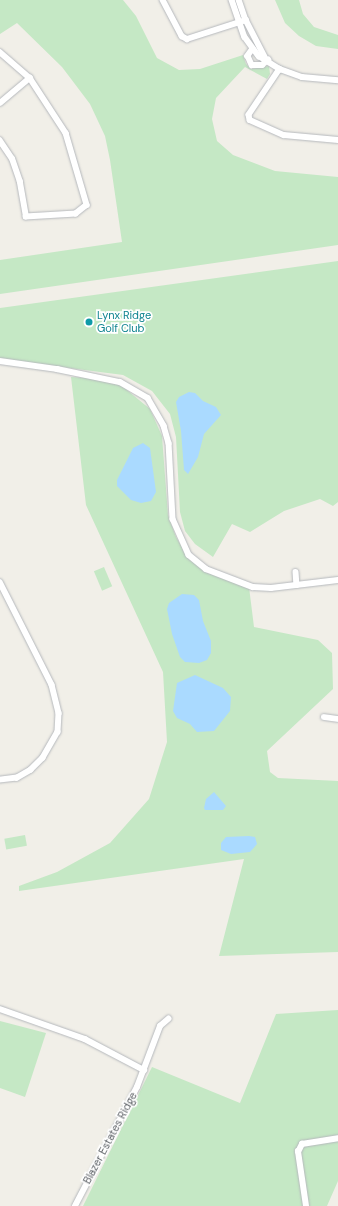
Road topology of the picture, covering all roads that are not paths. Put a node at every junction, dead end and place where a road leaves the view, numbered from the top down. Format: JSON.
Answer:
{"nodes":[{"id":1,"x":163,"y":0,"type":"edge"},
{"id":2,"x":232,"y":0,"type":"edge"},
{"id":3,"x":239,"y":0,"type":"edge"},
{"id":4,"x":246,"y":20,"type":"junction"},
{"id":5,"x":239,"y":23,"type":"junction"},
{"id":6,"x":253,"y":49,"type":"junction"},
{"id":7,"x":0,"y":52,"type":"edge"},
{"id":8,"x":266,"y":58,"type":"junction"},
{"id":9,"x":280,"y":69,"type":"junction"},
{"id":10,"x":30,"y":78,"type":"junction"},
{"id":11,"x":338,"y":80,"type":"edge"},
{"id":12,"x":0,"y":103,"type":"edge"},
{"id":13,"x":338,"y":140,"type":"edge"},
{"id":14,"x":0,"y":141,"type":"edge"},
{"id":15,"x":0,"y":361,"type":"edge"},
{"id":16,"x":296,"y":572,"type":"dead end"},
{"id":17,"x":338,"y":580,"type":"edge"},
{"id":18,"x":0,"y":582,"type":"edge"},
{"id":19,"x":297,"y":585,"type":"junction"},
{"id":20,"x":324,"y":717,"type":"dead end"},
{"id":21,"x":338,"y":720,"type":"edge"},
{"id":22,"x":0,"y":780,"type":"edge"},
{"id":23,"x":0,"y":1009,"type":"edge"},
{"id":24,"x":168,"y":1019,"type":"dead end"},
{"id":25,"x":144,"y":1070,"type":"junction"},
{"id":26,"x":338,"y":1138,"type":"edge"},
{"id":27,"x":75,"y":1206,"type":"edge"},
{"id":28,"x":306,"y":1206,"type":"edge"}],
"edges":[{"from":1,"to":5,"type":"street"},
{"from":2,"to":5,"type":"street"},
{"from":3,"to":4,"type":"street"},
{"from":4,"to":5,"type":"street"},
{"from":4,"to":8,"type":"street"},
{"from":5,"to":6,"type":"street"},
{"from":6,"to":8,"type":"street"},
{"from":6,"to":8,"type":"street"},
{"from":7,"to":10,"type":"street"},
{"from":8,"to":9,"type":"street"},
{"from":9,"to":11,"type":"street"},
{"from":9,"to":13,"type":"street"},
{"from":10,"to":12,"type":"street"},
{"from":10,"to":14,"type":"street"},
{"from":15,"to":19,"type":"street"},
{"from":16,"to":19,"type":"street"},
{"from":17,"to":19,"type":"street"},
{"from":18,"to":22,"type":"street"},
{"from":20,"to":21,"type":"street"},
{"from":23,"to":25,"type":"street"},
{"from":24,"to":25,"type":"street","name":"Blazer Estates Ridge"},
{"from":25,"to":27,"type":"street","name":"Blazer Estates Ridge"},
{"from":26,"to":28,"type":"street"}]}
